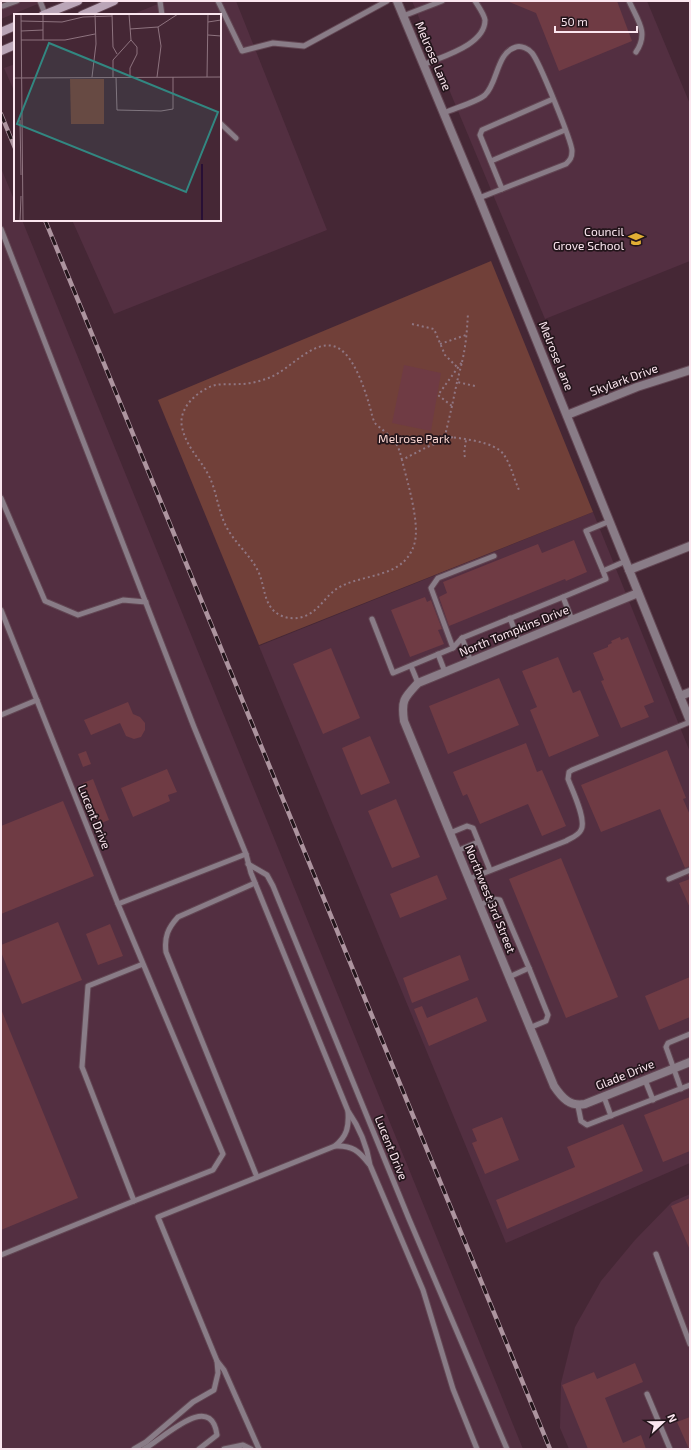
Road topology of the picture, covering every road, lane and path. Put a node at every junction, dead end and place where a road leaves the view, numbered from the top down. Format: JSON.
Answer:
{"nodes":[{"id":1,"x":17,"y":1,"type":"edge"},
{"id":2,"x":40,"y":1,"type":"edge"},
{"id":3,"x":78,"y":1,"type":"edge"},
{"id":4,"x":114,"y":1,"type":"edge"},
{"id":5,"x":160,"y":1,"type":"edge"},
{"id":6,"x":218,"y":1,"type":"edge"},
{"id":7,"x":387,"y":1,"type":"edge"},
{"id":8,"x":397,"y":1,"type":"edge"},
{"id":9,"x":442,"y":1,"type":"edge"},
{"id":10,"x":475,"y":1,"type":"edge"},
{"id":11,"x":629,"y":1,"type":"edge"},
{"id":12,"x":3,"y":6,"type":"dead end"},
{"id":13,"x":44,"y":14,"type":"edge"},
{"id":14,"x":84,"y":14,"type":"edge"},
{"id":15,"x":162,"y":14,"type":"edge"},
{"id":16,"x":403,"y":16,"type":"junction"},
{"id":17,"x":14,"y":26,"type":"edge"},
{"id":18,"x":1,"y":32,"type":"edge"},
{"id":19,"x":14,"y":45,"type":"edge"},
{"id":20,"x":1,"y":51,"type":"edge"},
{"id":21,"x":636,"y":52,"type":"dead end"},
{"id":22,"x":423,"y":65,"type":"junction"},
{"id":23,"x":553,"y":99,"type":"junction"},
{"id":24,"x":444,"y":113,"type":"junction"},
{"id":25,"x":221,"y":124,"type":"edge"},
{"id":26,"x":565,"y":130,"type":"junction"},
{"id":27,"x":236,"y":138,"type":"dead end"},
{"id":28,"x":491,"y":161,"type":"junction"},
{"id":29,"x":502,"y":189,"type":"junction"},
{"id":30,"x":479,"y":198,"type":"junction"},
{"id":31,"x":1,"y":229,"type":"edge"},
{"id":32,"x":468,"y":313,"type":"dead end"},
{"id":33,"x":412,"y":324,"type":"dead end"},
{"id":34,"x":466,"y":335,"type":"junction"},
{"id":35,"x":440,"y":344,"type":"junction"},
{"id":36,"x":462,"y":362,"type":"junction"},
{"id":37,"x":458,"y":368,"type":"junction"},
{"id":38,"x":690,"y":370,"type":"edge"},
{"id":39,"x":457,"y":382,"type":"junction"},
{"id":40,"x":475,"y":386,"type":"dead end"},
{"id":41,"x":452,"y":406,"type":"junction"},
{"id":42,"x":567,"y":415,"type":"junction"},
{"id":43,"x":453,"y":437,"type":"junction"},
{"id":44,"x":466,"y":440,"type":"junction"},
{"id":45,"x":465,"y":457,"type":"dead end"},
{"id":46,"x":402,"y":460,"type":"junction"},
{"id":47,"x":518,"y":490,"type":"dead end"},
{"id":48,"x":1,"y":498,"type":"edge"},
{"id":49,"x":610,"y":521,"type":"junction"},
{"id":50,"x":690,"y":546,"type":"edge"},
{"id":51,"x":494,"y":556,"type":"dead end"},
{"id":52,"x":626,"y":561,"type":"junction"},
{"id":53,"x":630,"y":570,"type":"junction"},
{"id":54,"x":603,"y":571,"type":"junction"},
{"id":55,"x":638,"y":592,"type":"junction"},
{"id":56,"x":563,"y":597,"type":"junction"},
{"id":57,"x":146,"y":602,"type":"junction"},
{"id":58,"x":1,"y":612,"type":"edge"},
{"id":59,"x":372,"y":618,"type":"dead end"},
{"id":60,"x":510,"y":618,"type":"junction"},
{"id":61,"x":572,"y":620,"type":"junction"},
{"id":62,"x":462,"y":638,"type":"junction"},
{"id":63,"x":519,"y":642,"type":"junction"},
{"id":64,"x":453,"y":648,"type":"junction"},
{"id":65,"x":438,"y":654,"type":"junction"},
{"id":66,"x":471,"y":662,"type":"junction"},
{"id":67,"x":411,"y":666,"type":"junction"},
{"id":68,"x":445,"y":672,"type":"junction"},
{"id":69,"x":418,"y":683,"type":"junction"},
{"id":70,"x":690,"y":692,"type":"edge"},
{"id":71,"x":680,"y":696,"type":"junction"},
{"id":72,"x":403,"y":699,"type":"joint"},
{"id":73,"x":37,"y":700,"type":"junction"},
{"id":74,"x":1,"y":715,"type":"edge"},
{"id":75,"x":690,"y":721,"type":"edge"},
{"id":76,"x":450,"y":833,"type":"junction"},
{"id":77,"x":478,"y":842,"type":"junction"},
{"id":78,"x":457,"y":851,"type":"junction"},
{"id":79,"x":246,"y":854,"type":"junction"},
{"id":80,"x":248,"y":864,"type":"junction"},
{"id":81,"x":490,"y":870,"type":"junction"},
{"id":82,"x":690,"y":870,"type":"edge"},
{"id":83,"x":468,"y":879,"type":"junction"},
{"id":84,"x":669,"y":879,"type":"dead end"},
{"id":85,"x":255,"y":884,"type":"junction"},
{"id":86,"x":118,"y":904,"type":"junction"},
{"id":87,"x":480,"y":905,"type":"junction"},
{"id":88,"x":143,"y":964,"type":"junction"},
{"id":89,"x":529,"y":968,"type":"junction"},
{"id":90,"x":509,"y":977,"type":"junction"},
{"id":91,"x":529,"y":1028,"type":"junction"},
{"id":92,"x":690,"y":1034,"type":"edge"},
{"id":93,"x":690,"y":1062,"type":"edge"},
{"id":94,"x":674,"y":1068,"type":"junction"},
{"id":95,"x":645,"y":1080,"type":"junction"},
{"id":96,"x":690,"y":1085,"type":"edge"},
{"id":97,"x":682,"y":1088,"type":"junction"},
{"id":98,"x":604,"y":1097,"type":"junction"},
{"id":99,"x":652,"y":1100,"type":"junction"},
{"id":100,"x":578,"y":1106,"type":"junction"},
{"id":101,"x":348,"y":1111,"type":"junction"},
{"id":102,"x":611,"y":1116,"type":"junction"},
{"id":103,"x":335,"y":1146,"type":"junction"},
{"id":104,"x":370,"y":1165,"type":"junction"},
{"id":105,"x":257,"y":1178,"type":"junction"},
{"id":106,"x":134,"y":1201,"type":"junction"},
{"id":107,"x":656,"y":1254,"type":"dead end"},
{"id":108,"x":1,"y":1255,"type":"edge"},
{"id":109,"x":690,"y":1344,"type":"edge"},
{"id":110,"x":216,"y":1361,"type":"junction"},
{"id":111,"x":647,"y":1394,"type":"dead end"},
{"id":112,"x":134,"y":1449,"type":"edge"},
{"id":113,"x":144,"y":1449,"type":"edge"},
{"id":114,"x":199,"y":1449,"type":"edge"},
{"id":115,"x":224,"y":1449,"type":"edge"},
{"id":116,"x":251,"y":1449,"type":"edge"},
{"id":117,"x":259,"y":1449,"type":"edge"},
{"id":118,"x":477,"y":1449,"type":"edge"},
{"id":119,"x":506,"y":1449,"type":"edge"},
{"id":120,"x":670,"y":1449,"type":"edge"}],
"edges":[{"from":1,"to":12,"type":"lane"},
{"from":2,"to":13,"type":"lane"},
{"from":3,"to":13,"type":"main road"},
{"from":4,"to":14,"type":"main road"},
{"from":5,"to":15,"type":"lane"},
{"from":6,"to":7,"type":"lane"},
{"from":8,"to":16,"type":"street","name":"Melrose Lane"},
{"from":9,"to":16,"type":"lane"},
{"from":10,"to":22,"type":"lane"},
{"from":11,"to":21,"type":"lane"},
{"from":16,"to":22,"type":"street","name":"Melrose Lane"},
{"from":17,"to":18,"type":"main road"},
{"from":19,"to":20,"type":"main road"},
{"from":22,"to":24,"type":"street","name":"Melrose Lane"},
{"from":23,"to":24,"type":"lane"},
{"from":23,"to":26,"type":"lane"},
{"from":23,"to":28,"type":"lane"},
{"from":24,"to":30,"type":"street","name":"Melrose Lane"},
{"from":25,"to":27,"type":"lane"},
{"from":26,"to":28,"type":"lane"},
{"from":26,"to":29,"type":"lane"},
{"from":28,"to":29,"type":"lane"},
{"from":29,"to":30,"type":"lane"},
{"from":30,"to":42,"type":"street","name":"Melrose Lane"},
{"from":31,"to":57,"type":"lane"},
{"from":32,"to":34,"type":"path"},
{"from":33,"to":35,"type":"path"},
{"from":34,"to":35,"type":"path"},
{"from":34,"to":36,"type":"path"},
{"from":35,"to":37,"type":"path"},
{"from":36,"to":37,"type":"path"},
{"from":36,"to":39,"type":"path"},
{"from":37,"to":41,"type":"path"},
{"from":38,"to":42,"type":"street","name":"Skylark Drive"},
{"from":39,"to":40,"type":"path"},
{"from":39,"to":41,"type":"path"},
{"from":41,"to":43,"type":"path"},
{"from":42,"to":49,"type":"street","name":"Melrose Lane"},
{"from":43,"to":44,"type":"path"},
{"from":43,"to":46,"type":"path"},
{"from":44,"to":45,"type":"path"},
{"from":44,"to":47,"type":"path"},
{"from":46,"to":46,"type":"path"},
{"from":48,"to":57,"type":"lane"},
{"from":49,"to":52,"type":"street","name":"Melrose Lane"},
{"from":49,"to":54,"type":"lane"},
{"from":50,"to":53,"type":"street"},
{"from":51,"to":64,"type":"lane"},
{"from":52,"to":53,"type":"street","name":"Melrose Lane"},
{"from":52,"to":54,"type":"lane"},
{"from":53,"to":55,"type":"street","name":"Melrose Lane"},
{"from":54,"to":56,"type":"lane"},
{"from":55,"to":61,"type":"street","name":"North Tompkins Drive"},
{"from":55,"to":71,"type":"street","name":"Melrose Lane"},
{"from":56,"to":60,"type":"lane"},
{"from":56,"to":61,"type":"lane"},
{"from":57,"to":79,"type":"lane"},
{"from":58,"to":73,"type":"lane","name":"Lucent Drive"},
{"from":59,"to":67,"type":"lane"},
{"from":60,"to":62,"type":"lane"},
{"from":60,"to":63,"type":"lane"},
{"from":61,"to":63,"type":"street","name":"North Tompkins Drive"},
{"from":62,"to":64,"type":"lane"},
{"from":62,"to":66,"type":"lane"},
{"from":63,"to":66,"type":"street","name":"North Tompkins Drive"},
{"from":64,"to":65,"type":"lane"},
{"from":65,"to":67,"type":"lane"},
{"from":65,"to":68,"type":"lane"},
{"from":66,"to":68,"type":"street","name":"North Tompkins Drive"},
{"from":67,"to":69,"type":"lane"},
{"from":68,"to":69,"type":"street","name":"North Tompkins Drive"},
{"from":69,"to":72,"type":"street","name":"North Tompkins Drive"},
{"from":70,"to":71,"type":"street"},
{"from":71,"to":75,"type":"street","name":"Melrose Lane"},
{"from":72,"to":76,"type":"street","name":"Northwest 3rd Street"},
{"from":73,"to":74,"type":"lane"},
{"from":73,"to":86,"type":"lane","name":"Lucent Drive"},
{"from":75,"to":81,"type":"lane"},
{"from":76,"to":77,"type":"lane"},
{"from":76,"to":78,"type":"street","name":"Northwest 3rd Street"},
{"from":77,"to":78,"type":"lane"},
{"from":77,"to":81,"type":"lane"},
{"from":78,"to":83,"type":"street","name":"Northwest 3rd Street"},
{"from":79,"to":80,"type":"lane"},
{"from":79,"to":86,"type":"lane"},
{"from":80,"to":85,"type":"lane"},
{"from":80,"to":119,"type":"lane","name":"Lucent Drive"},
{"from":81,"to":83,"type":"lane"},
{"from":82,"to":84,"type":"lane"},
{"from":83,"to":87,"type":"street","name":"Northwest 3rd Street"},
{"from":85,"to":101,"type":"lane"},
{"from":85,"to":105,"type":"lane"},
{"from":86,"to":88,"type":"lane","name":"Lucent Drive"},
{"from":87,"to":89,"type":"lane"},
{"from":87,"to":90,"type":"street","name":"Northwest 3rd Street"},
{"from":88,"to":106,"type":"lane"},
{"from":88,"to":106,"type":"lane","name":"Lucent Drive"},
{"from":89,"to":90,"type":"lane"},
{"from":89,"to":91,"type":"lane"},
{"from":90,"to":91,"type":"street","name":"Northwest 3rd Street"},
{"from":91,"to":100,"type":"street","name":"Northwest 3rd Street"},
{"from":92,"to":94,"type":"lane"},
{"from":93,"to":94,"type":"street","name":"Glade Drive"},
{"from":94,"to":95,"type":"street","name":"Glade Drive"},
{"from":94,"to":97,"type":"lane"},
{"from":95,"to":98,"type":"street","name":"Glade Drive"},
{"from":95,"to":99,"type":"lane"},
{"from":96,"to":97,"type":"lane"},
{"from":97,"to":99,"type":"lane"},
{"from":98,"to":100,"type":"street","name":"Glade Drive"},
{"from":98,"to":102,"type":"lane"},
{"from":99,"to":102,"type":"lane"},
{"from":100,"to":102,"type":"lane"},
{"from":101,"to":103,"type":"lane"},
{"from":101,"to":104,"type":"lane"},
{"from":103,"to":104,"type":"lane"},
{"from":103,"to":105,"type":"lane"},
{"from":104,"to":118,"type":"lane"},
{"from":105,"to":110,"type":"lane"},
{"from":106,"to":108,"type":"lane"},
{"from":107,"to":109,"type":"lane"},
{"from":110,"to":112,"type":"lane"},
{"from":110,"to":117,"type":"lane"},
{"from":111,"to":120,"type":"lane"},
{"from":113,"to":114,"type":"lane"},
{"from":115,"to":116,"type":"lane"}]}
